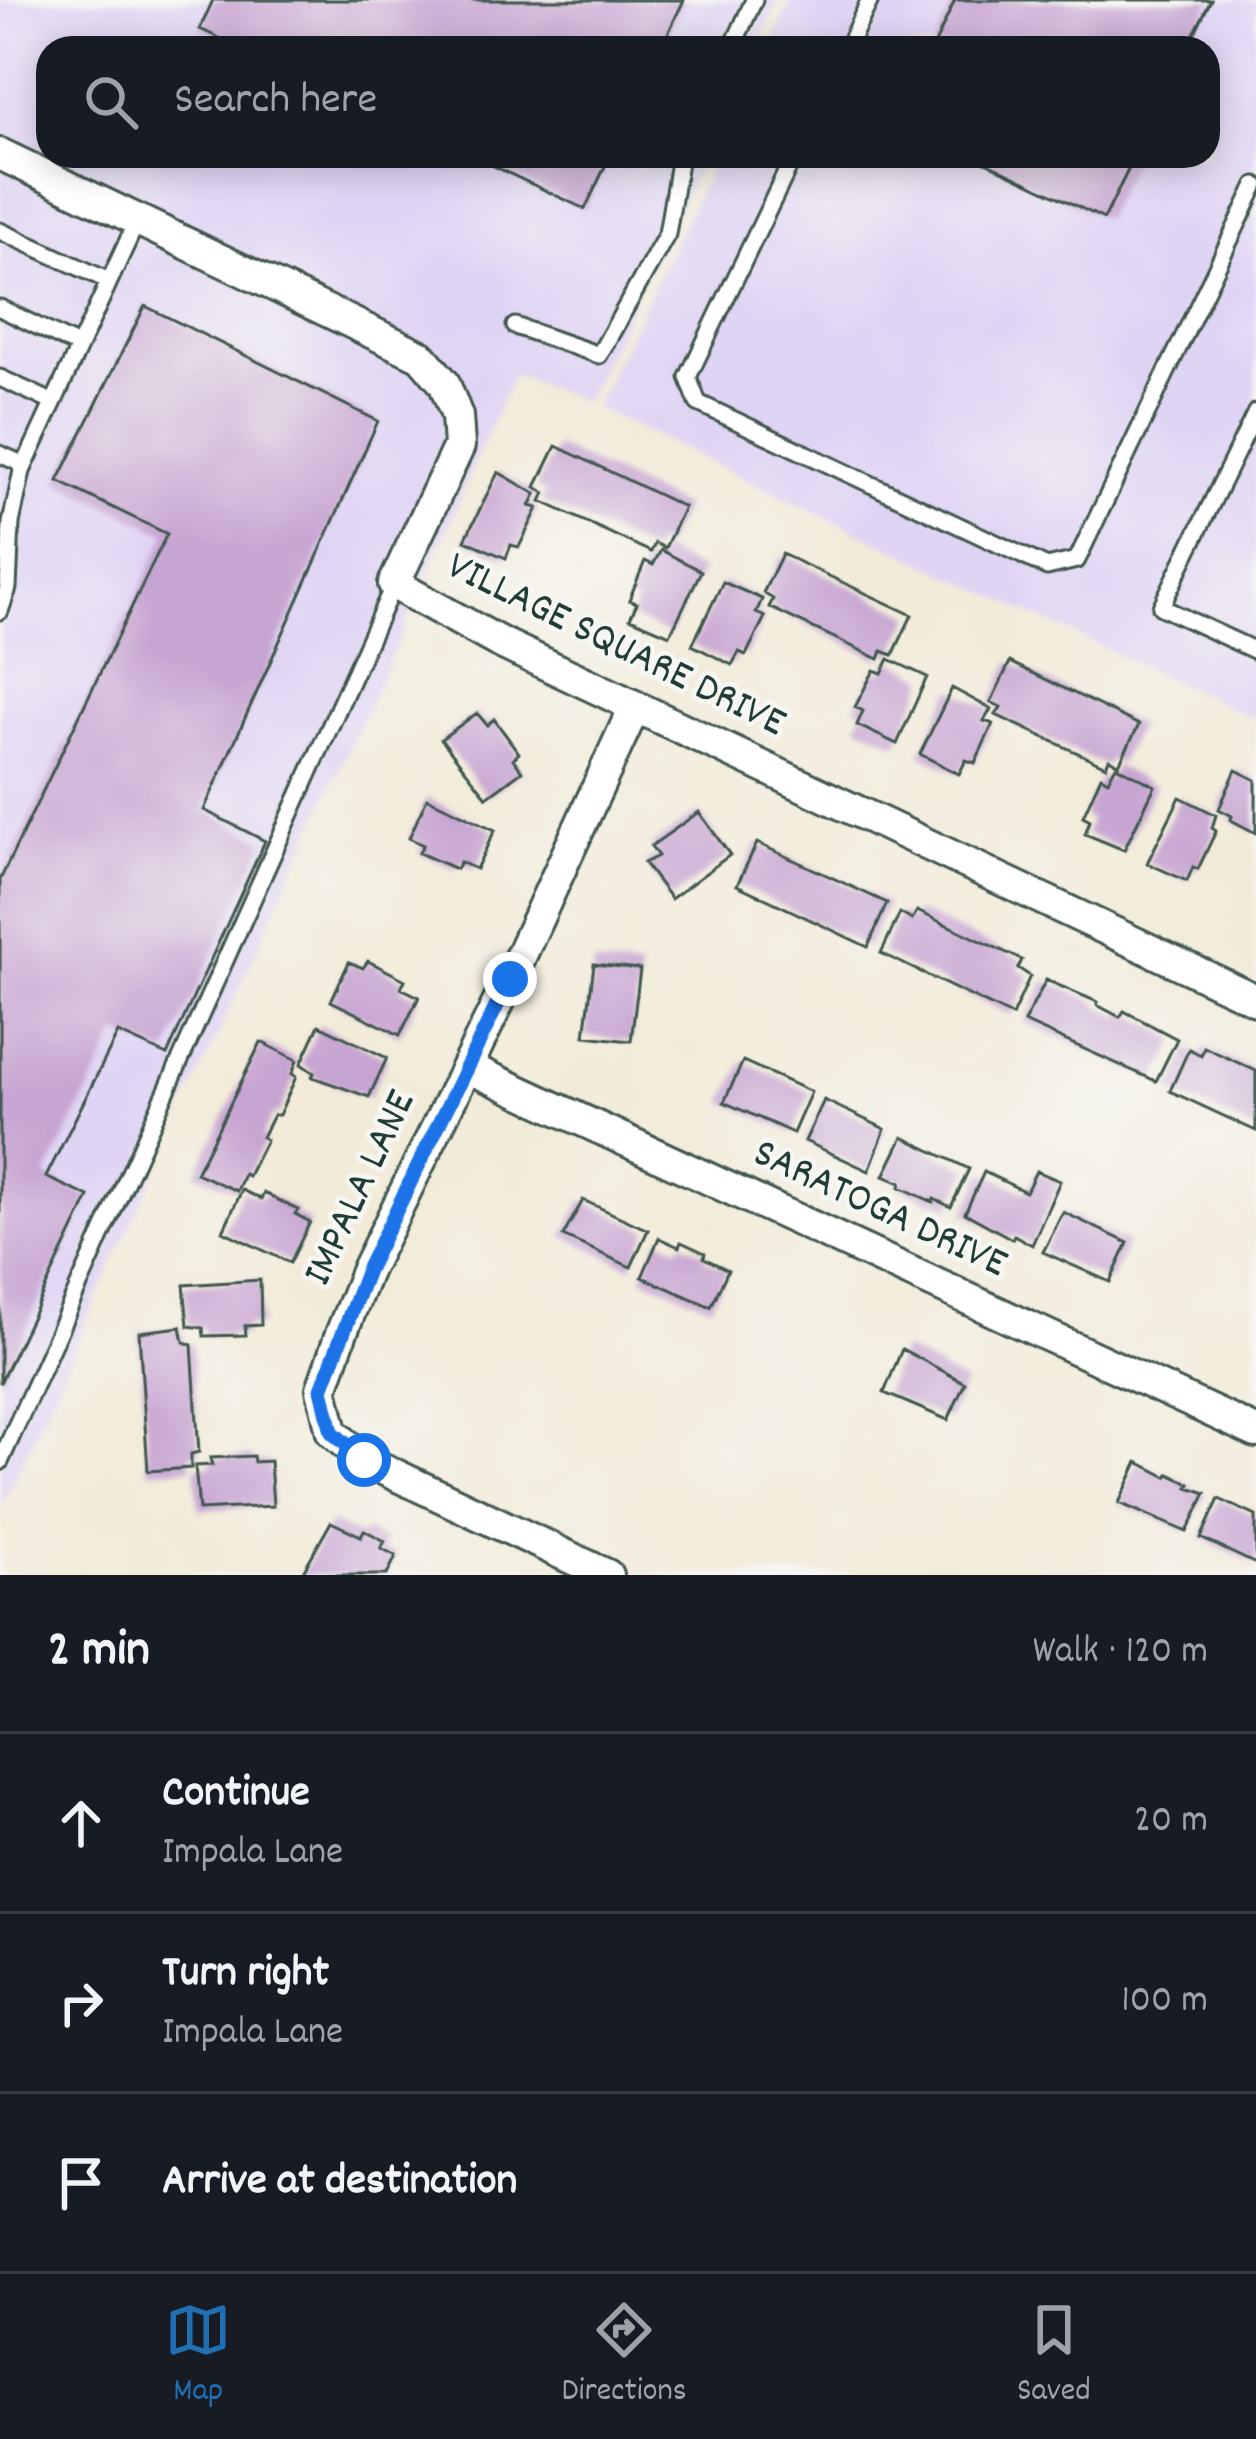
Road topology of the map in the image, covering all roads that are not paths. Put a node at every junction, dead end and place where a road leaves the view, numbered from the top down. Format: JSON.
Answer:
{"nodes":[{"id":1,"x":754,"y":0,"type":"edge"},
{"id":2,"x":870,"y":0,"type":"edge"},
{"id":3,"x":737,"y":36,"type":"edge"},
{"id":4,"x":853,"y":36,"type":"edge"},
{"id":5,"x":0,"y":154,"type":"edge"},
{"id":6,"x":678,"y":168,"type":"edge"},
{"id":7,"x":788,"y":168,"type":"edge"},
{"id":8,"x":1256,"y":185,"type":"edge"},
{"id":9,"x":137,"y":221,"type":"junction"},
{"id":10,"x":0,"y":230,"type":"edge"},
{"id":11,"x":109,"y":281,"type":"junction"},
{"id":12,"x":0,"y":308,"type":"edge"},
{"id":13,"x":515,"y":326,"type":"dead end"},
{"id":14,"x":78,"y":346,"type":"junction"},
{"id":15,"x":0,"y":378,"type":"edge"},
{"id":16,"x":52,"y":402,"type":"junction"},
{"id":17,"x":1256,"y":412,"type":"edge"},
{"id":18,"x":0,"y":454,"type":"edge"},
{"id":19,"x":24,"y":465,"type":"junction"},
{"id":20,"x":5,"y":531,"type":"edge"},
{"id":21,"x":394,"y":584,"type":"junction"},
{"id":22,"x":0,"y":610,"type":"edge"},
{"id":23,"x":1256,"y":651,"type":"edge"},
{"id":24,"x":635,"y":706,"type":"junction"},
{"id":25,"x":1256,"y":1000,"type":"edge"},
{"id":26,"x":467,"y":1067,"type":"junction"},
{"id":27,"x":1256,"y":1432,"type":"edge"},
{"id":28,"x":0,"y":1462,"type":"edge"},
{"id":29,"x":607,"y":1575,"type":"edge"}],
"edges":[{"from":1,"to":3,"type":"lane"},
{"from":2,"to":4,"type":"lane"},
{"from":5,"to":9,"type":"street","name":"VILLAGE SQUARE DRIVE"},
{"from":6,"to":13,"type":"lane"},
{"from":7,"to":8,"type":"lane"},
{"from":9,"to":11,"type":"lane"},
{"from":9,"to":21,"type":"street","name":"VILLAGE SQUARE DRIVE"},
{"from":10,"to":11,"type":"lane"},
{"from":11,"to":14,"type":"lane"},
{"from":12,"to":14,"type":"lane"},
{"from":14,"to":16,"type":"lane"},
{"from":15,"to":16,"type":"lane"},
{"from":16,"to":19,"type":"lane"},
{"from":17,"to":23,"type":"lane"},
{"from":18,"to":19,"type":"lane"},
{"from":19,"to":20,"type":"lane"},
{"from":20,"to":22,"type":"lane"},
{"from":21,"to":24,"type":"street","name":"VILLAGE SQUARE DRIVE"},
{"from":21,"to":28,"type":"lane"},
{"from":24,"to":25,"type":"street","name":"VILLAGE SQUARE DRIVE"},
{"from":24,"to":26,"type":"street","name":"IMPALA LANE"},
{"from":26,"to":27,"type":"street","name":"SARATOGA DRIVE"},
{"from":26,"to":29,"type":"street","name":"IMPALA LANE"}]}
